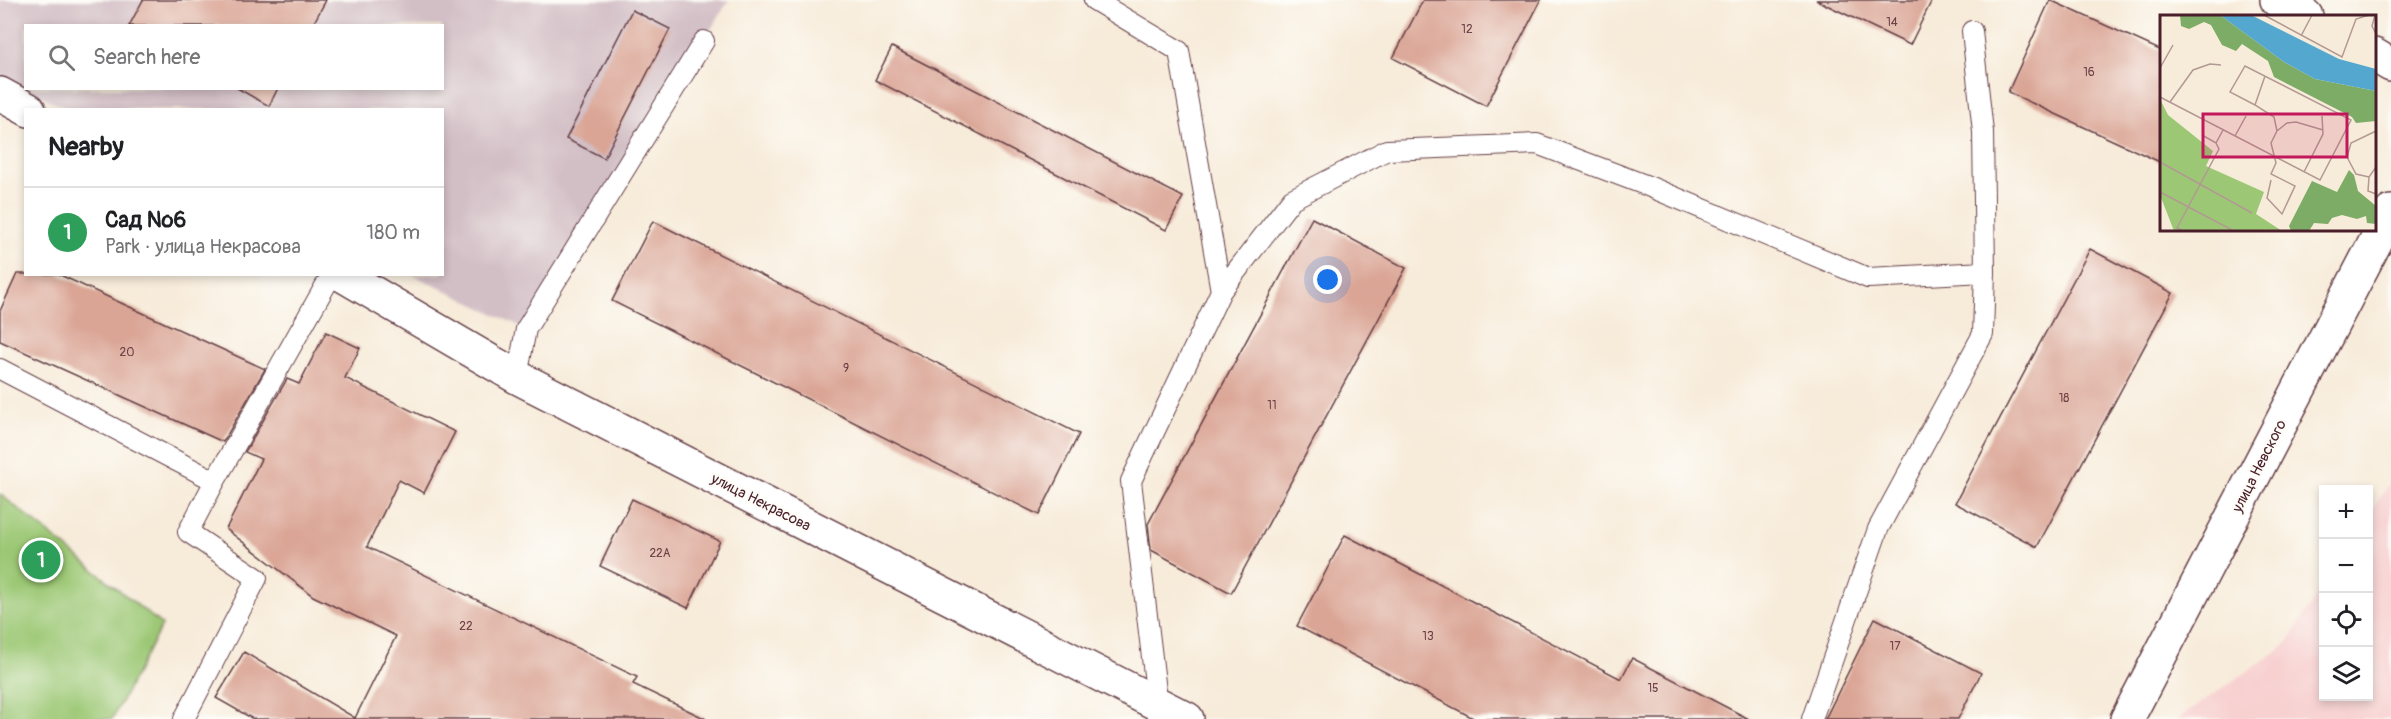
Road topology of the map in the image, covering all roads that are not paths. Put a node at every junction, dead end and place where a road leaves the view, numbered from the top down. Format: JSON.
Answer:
{"nodes":[{"id":1,"x":1094,"y":0,"type":"edge"},
{"id":2,"x":2277,"y":0,"type":"edge"},
{"id":3,"x":2304,"y":15,"type":"edge"},
{"id":4,"x":1972,"y":31,"type":"dead end"},
{"id":5,"x":704,"y":41,"type":"dead end"},
{"id":6,"x":2376,"y":56,"type":"edge"},
{"id":7,"x":2391,"y":65,"type":"edge"},
{"id":8,"x":0,"y":94,"type":"edge"},
{"id":9,"x":25,"y":108,"type":"edge"},
{"id":10,"x":2391,"y":212,"type":"edge"},
{"id":11,"x":1985,"y":272,"type":"junction"},
{"id":12,"x":331,"y":276,"type":"edge"},
{"id":13,"x":344,"y":276,"type":"edge"},
{"id":14,"x":1221,"y":291,"type":"junction"},
{"id":15,"x":0,"y":369,"type":"edge"},
{"id":16,"x":517,"y":377,"type":"junction"},
{"id":17,"x":215,"y":481,"type":"junction"},
{"id":18,"x":1159,"y":711,"type":"edge"},
{"id":19,"x":184,"y":719,"type":"edge"},
{"id":20,"x":1187,"y":719,"type":"edge"},
{"id":21,"x":1812,"y":719,"type":"edge"},
{"id":22,"x":2127,"y":719,"type":"edge"}],
"edges":[{"from":1,"to":14,"type":"lane"},
{"from":2,"to":3,"type":"street"},
{"from":4,"to":11,"type":"lane"},
{"from":5,"to":16,"type":"lane"},
{"from":6,"to":7,"type":"street"},
{"from":8,"to":9,"type":"street"},
{"from":10,"to":22,"type":"street","name":"улица Невского"},
{"from":11,"to":14,"type":"lane"},
{"from":11,"to":21,"type":"lane"},
{"from":12,"to":17,"type":"lane"},
{"from":13,"to":16,"type":"street","name":"улица Некрасова"},
{"from":14,"to":18,"type":"lane"},
{"from":15,"to":17,"type":"lane"},
{"from":16,"to":18,"type":"street","name":"улица Некрасова"},
{"from":17,"to":19,"type":"lane"},
{"from":18,"to":20,"type":"street","name":"улица Некрасова"}]}
